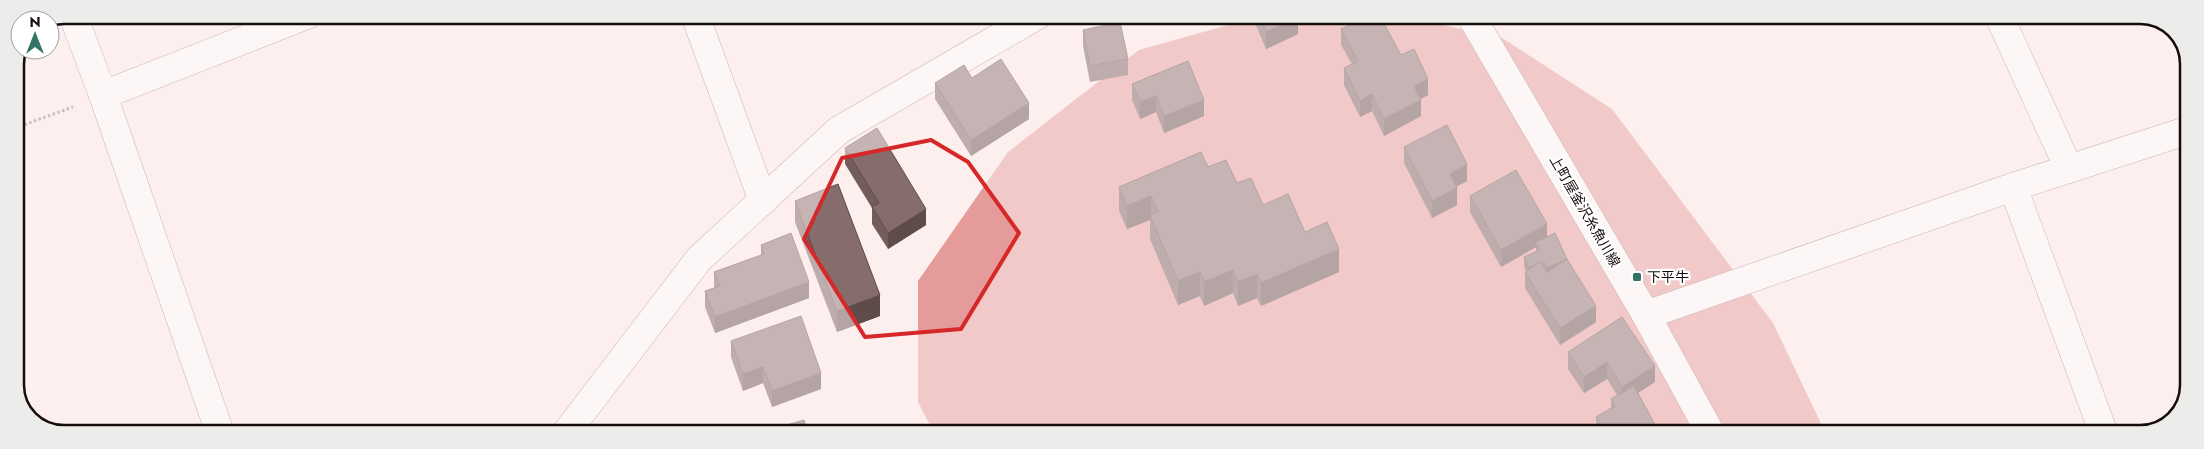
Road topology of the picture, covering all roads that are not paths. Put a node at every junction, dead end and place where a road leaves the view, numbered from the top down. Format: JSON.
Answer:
{"nodes":[{"id":1,"x":76,"y":24,"type":"edge"},
{"id":2,"x":284,"y":24,"type":"edge"},
{"id":3,"x":698,"y":24,"type":"edge"},
{"id":4,"x":1022,"y":24,"type":"edge"},
{"id":5,"x":1477,"y":24,"type":"edge"},
{"id":6,"x":2003,"y":24,"type":"edge"},
{"id":7,"x":103,"y":96,"type":"junction"},
{"id":8,"x":2180,"y":133,"type":"edge"},
{"id":9,"x":2069,"y":169,"type":"junction"},
{"id":10,"x":2013,"y":187,"type":"junction"},
{"id":11,"x":763,"y":201,"type":"junction"},
{"id":12,"x":1646,"y":315,"type":"junction"},
{"id":13,"x":217,"y":425,"type":"edge"},
{"id":14,"x":572,"y":425,"type":"edge"},
{"id":15,"x":1706,"y":425,"type":"edge"},
{"id":16,"x":2101,"y":425,"type":"edge"}],
"edges":[{"from":1,"to":7,"type":"street"},
{"from":2,"to":7,"type":"street"},
{"from":3,"to":11,"type":"street"},
{"from":4,"to":11,"type":"street"},
{"from":5,"to":12,"type":"street","name":"上町屋釜沢糸魚川線"},
{"from":6,"to":9,"type":"street"},
{"from":7,"to":13,"type":"street"},
{"from":8,"to":9,"type":"street"},
{"from":9,"to":10,"type":"street"},
{"from":10,"to":12,"type":"street"},
{"from":10,"to":16,"type":"street"},
{"from":11,"to":14,"type":"street"},
{"from":12,"to":15,"type":"street","name":"上町屋釜沢糸魚川線"}]}
